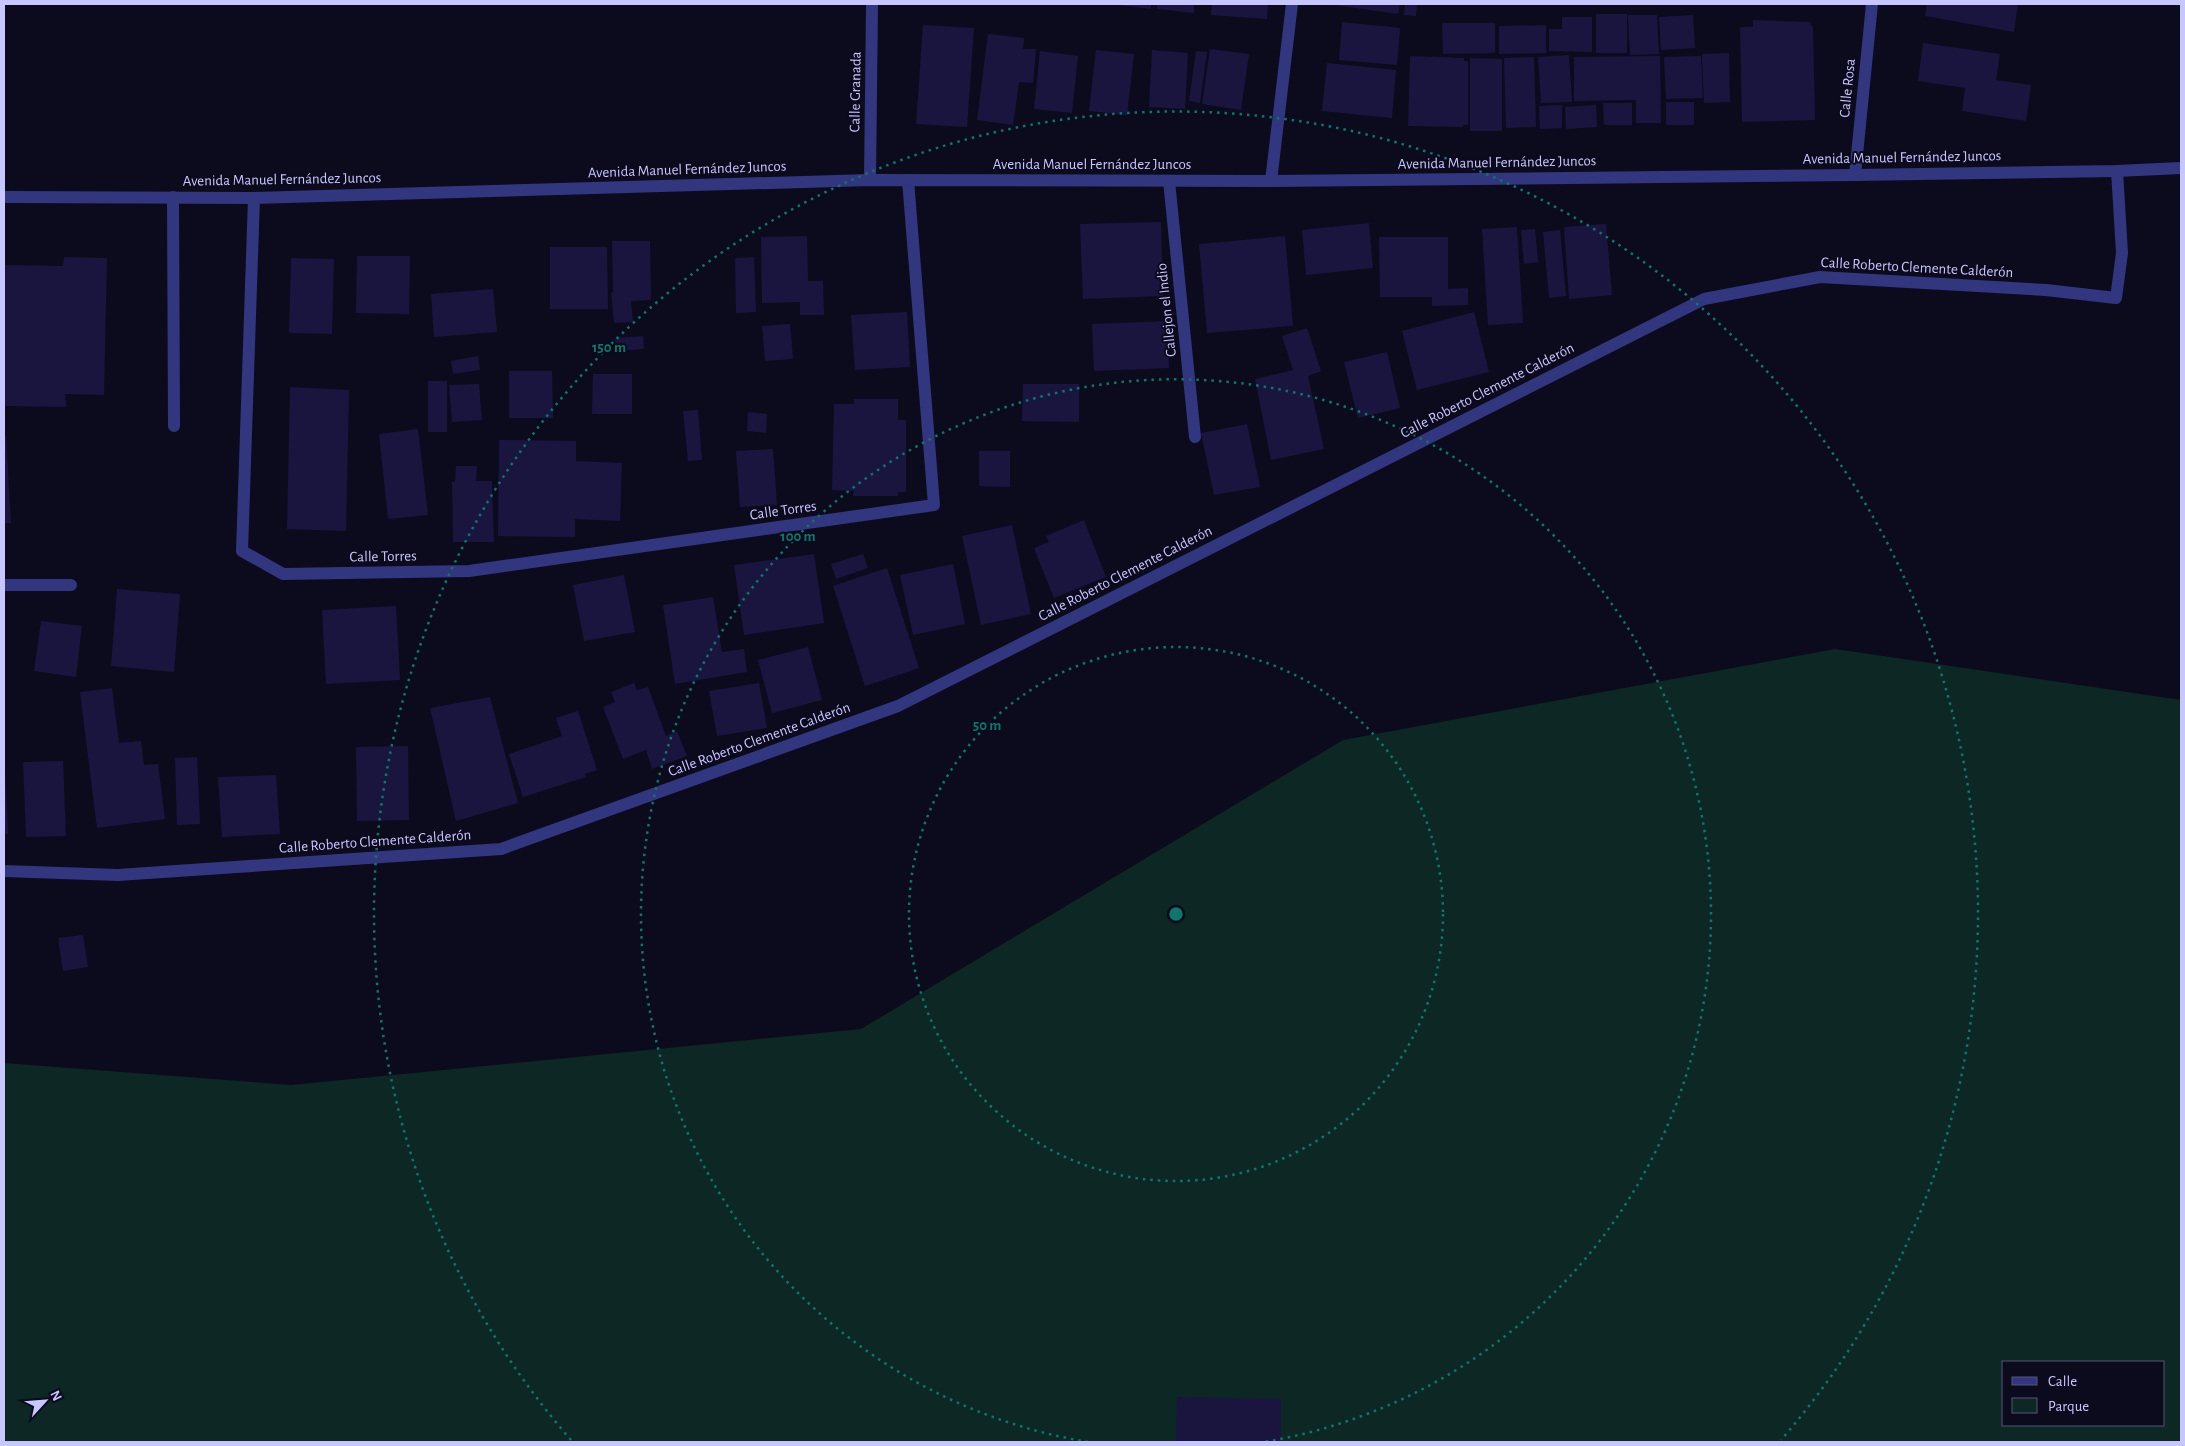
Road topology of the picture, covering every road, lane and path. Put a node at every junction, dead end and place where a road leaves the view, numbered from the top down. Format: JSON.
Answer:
{"nodes":[{"id":1,"x":872,"y":4,"type":"edge"},
{"id":2,"x":1292,"y":4,"type":"edge"},
{"id":3,"x":1872,"y":4,"type":"edge"},
{"id":4,"x":2181,"y":168,"type":"edge"},
{"id":5,"x":2117,"y":171,"type":"junction"},
{"id":6,"x":1854,"y":175,"type":"junction"},
{"id":7,"x":870,"y":180,"type":"junction"},
{"id":8,"x":908,"y":180,"type":"junction"},
{"id":9,"x":1271,"y":180,"type":"junction"},
{"id":10,"x":1169,"y":181,"type":"junction"},
{"id":11,"x":4,"y":196,"type":"edge"},
{"id":12,"x":173,"y":198,"type":"junction"},
{"id":13,"x":254,"y":198,"type":"junction"},
{"id":14,"x":174,"y":426,"type":"dead end"},
{"id":15,"x":1195,"y":437,"type":"dead end"},
{"id":16,"x":4,"y":585,"type":"edge"},
{"id":17,"x":71,"y":585,"type":"dead end"},
{"id":18,"x":4,"y":871,"type":"edge"}],
"edges":[{"from":1,"to":7,"type":"street","name":"Calle Granada"},
{"from":2,"to":9,"type":"street"},
{"from":3,"to":6,"type":"street","name":"Calle Rosa"},
{"from":4,"to":5,"type":"street","name":"Avenida Manuel Fernández Juncos"},
{"from":5,"to":6,"type":"street","name":"Avenida Manuel Fernández Juncos"},
{"from":5,"to":18,"type":"street","name":"Calle Roberto Clemente Calderón"},
{"from":6,"to":9,"type":"street","name":"Avenida Manuel Fernández Juncos"},
{"from":7,"to":8,"type":"street","name":"Avenida Manuel Fernández Juncos"},
{"from":7,"to":13,"type":"street","name":"Avenida Manuel Fernández Juncos"},
{"from":8,"to":10,"type":"street","name":"Avenida Manuel Fernández Juncos"},
{"from":8,"to":13,"type":"street","name":"Calle Torres"},
{"from":9,"to":10,"type":"street","name":"Avenida Manuel Fernández Juncos"},
{"from":10,"to":15,"type":"street","name":"Callejon el Indio"},
{"from":11,"to":12,"type":"street","name":"Avenida Manuel Fernández Juncos"},
{"from":12,"to":13,"type":"street","name":"Avenida Manuel Fernández Juncos"},
{"from":12,"to":14,"type":"street"},
{"from":16,"to":17,"type":"street"}]}
